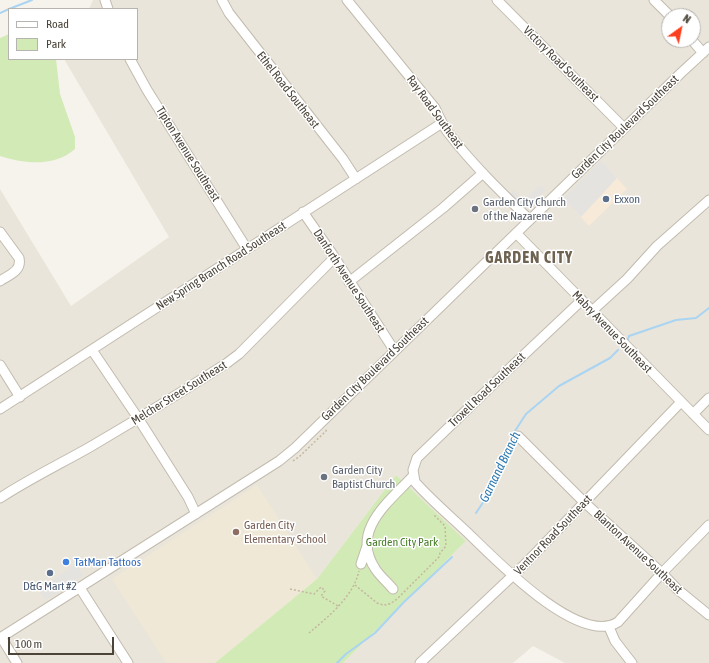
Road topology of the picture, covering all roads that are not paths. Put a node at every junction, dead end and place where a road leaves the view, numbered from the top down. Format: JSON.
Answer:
{"nodes":[{"id":1,"x":222,"y":0,"type":"edge"},
{"id":2,"x":347,"y":0,"type":"edge"},
{"id":3,"x":497,"y":0,"type":"edge"},
{"id":4,"x":654,"y":0,"type":"edge"},
{"id":5,"x":662,"y":8,"type":"edge"},
{"id":6,"x":706,"y":50,"type":"edge"},
{"id":7,"x":131,"y":60,"type":"edge"},
{"id":8,"x":442,"y":123,"type":"junction"},
{"id":9,"x":624,"y":128,"type":"junction"},
{"id":10,"x":483,"y":173,"type":"junction"},
{"id":11,"x":356,"y":179,"type":"junction"},
{"id":12,"x":709,"y":200,"type":"edge"},
{"id":13,"x":303,"y":212,"type":"junction"},
{"id":14,"x":530,"y":220,"type":"junction"},
{"id":15,"x":0,"y":232,"type":"edge"},
{"id":16,"x":516,"y":233,"type":"junction"},
{"id":17,"x":247,"y":249,"type":"junction"},
{"id":18,"x":334,"y":258,"type":"junction"},
{"id":19,"x":0,"y":281,"type":"edge"},
{"id":20,"x":349,"y":282,"type":"junction"},
{"id":21,"x":582,"y":300,"type":"junction"},
{"id":22,"x":592,"y":311,"type":"junction"},
{"id":23,"x":92,"y":350,"type":"junction"},
{"id":24,"x":394,"y":350,"type":"junction"},
{"id":25,"x":0,"y":365,"type":"edge"},
{"id":26,"x":20,"y":397,"type":"junction"},
{"id":27,"x":709,"y":398,"type":"edge"},
{"id":28,"x":681,"y":402,"type":"junction"},
{"id":29,"x":0,"y":409,"type":"edge"},
{"id":30,"x":693,"y":414,"type":"junction"},
{"id":31,"x":138,"y":418,"type":"junction"},
{"id":32,"x":709,"y":430,"type":"edge"},
{"id":33,"x":518,"y":436,"type":"dead end"},
{"id":34,"x":413,"y":476,"type":"junction"},
{"id":35,"x":0,"y":498,"type":"edge"},
{"id":36,"x":584,"y":502,"type":"junction"},
{"id":37,"x":196,"y":514,"type":"junction"},
{"id":38,"x":709,"y":525,"type":"edge"},
{"id":39,"x":367,"y":546,"type":"junction"},
{"id":40,"x":362,"y":564,"type":"road end"},
{"id":41,"x":662,"y":573,"type":"junction"},
{"id":42,"x":513,"y":576,"type":"junction"},
{"id":43,"x":80,"y":588,"type":"junction"},
{"id":44,"x":393,"y":589,"type":"dead end"},
{"id":45,"x":709,"y":615,"type":"edge"},
{"id":46,"x":609,"y":626,"type":"junction"},
{"id":47,"x":0,"y":638,"type":"edge"},
{"id":48,"x":17,"y":663,"type":"edge"},
{"id":49,"x":128,"y":663,"type":"edge"},
{"id":50,"x":420,"y":663,"type":"edge"},
{"id":51,"x":632,"y":663,"type":"edge"}],
"edges":[{"from":1,"to":11,"type":"street","name":"Ethel Road Southeast"},
{"from":2,"to":8,"type":"street","name":"Ray Road Southeast"},
{"from":3,"to":9,"type":"street","name":"Victory Road Southeast"},
{"from":4,"to":5,"type":"street"},
{"from":6,"to":9,"type":"street","name":"Garden City Boulevard Southeast"},
{"from":7,"to":17,"type":"street","name":"Tipton Avenue Southeast"},
{"from":8,"to":10,"type":"street","name":"Ray Road Southeast"},
{"from":8,"to":11,"type":"street","name":"New Spring Branch Road Southeast"},
{"from":9,"to":14,"type":"street","name":"Garden City Boulevard Southeast"},
{"from":10,"to":14,"type":"street","name":"Ray Road Southeast"},
{"from":10,"to":20,"type":"street"},
{"from":11,"to":13,"type":"street","name":"New Spring Branch Road Southeast"},
{"from":12,"to":22,"type":"street"},
{"from":13,"to":17,"type":"street","name":"New Spring Branch Road Southeast"},
{"from":13,"to":18,"type":"street","name":"Danforth Avenue Southeast"},
{"from":14,"to":16,"type":"street","name":"Garden City Boulevard Southeast"},
{"from":15,"to":19,"type":"street"},
{"from":16,"to":21,"type":"street","name":"Mabry Avenue Southeast"},
{"from":16,"to":24,"type":"street","name":"Garden City Boulevard Southeast"},
{"from":17,"to":23,"type":"street","name":"New Spring Branch Road Southeast"},
{"from":18,"to":20,"type":"street","name":"Danforth Avenue Southeast"},
{"from":18,"to":31,"type":"street","name":"Melcher Street Southeast"},
{"from":20,"to":24,"type":"street","name":"Danforth Avenue Southeast"},
{"from":21,"to":22,"type":"street","name":"Mabry Avenue Southeast"},
{"from":21,"to":34,"type":"street","name":"Troxell Road Southeast"},
{"from":22,"to":28,"type":"street","name":"Mabry Avenue Southeast"},
{"from":23,"to":26,"type":"street","name":"New Spring Branch Road Southeast"},
{"from":23,"to":31,"type":"street"},
{"from":24,"to":37,"type":"street","name":"Garden City Boulevard Southeast"},
{"from":25,"to":26,"type":"street"},
{"from":26,"to":29,"type":"street","name":"New Spring Branch Road Southeast"},
{"from":27,"to":30,"type":"street"},
{"from":28,"to":30,"type":"street","name":"Mabry Avenue Southeast"},
{"from":28,"to":36,"type":"street","name":"Ventnor Road Southeast"},
{"from":30,"to":32,"type":"street","name":"Mabry Avenue Southeast"},
{"from":31,"to":35,"type":"street","name":"Melcher Street Southeast"},
{"from":31,"to":37,"type":"street"},
{"from":33,"to":36,"type":"street","name":"Blanton Avenue Southeast"},
{"from":34,"to":39,"type":"street"},
{"from":34,"to":42,"type":"street"},
{"from":36,"to":41,"type":"street","name":"Blanton Avenue Southeast"},
{"from":36,"to":42,"type":"street","name":"Ventnor Road Southeast"},
{"from":37,"to":43,"type":"street","name":"Garden City Boulevard Southeast"},
{"from":38,"to":41,"type":"street"},
{"from":39,"to":40,"type":"street"},
{"from":39,"to":44,"type":"street"},
{"from":41,"to":45,"type":"street","name":"Blanton Avenue Southeast"},
{"from":41,"to":46,"type":"street"},
{"from":42,"to":46,"type":"street"},
{"from":42,"to":50,"type":"street","name":"Ventnor Road Southeast"},
{"from":43,"to":47,"type":"street","name":"Garden City Boulevard Southeast"},
{"from":43,"to":49,"type":"street"},
{"from":46,"to":51,"type":"street"},
{"from":47,"to":48,"type":"street"}]}
